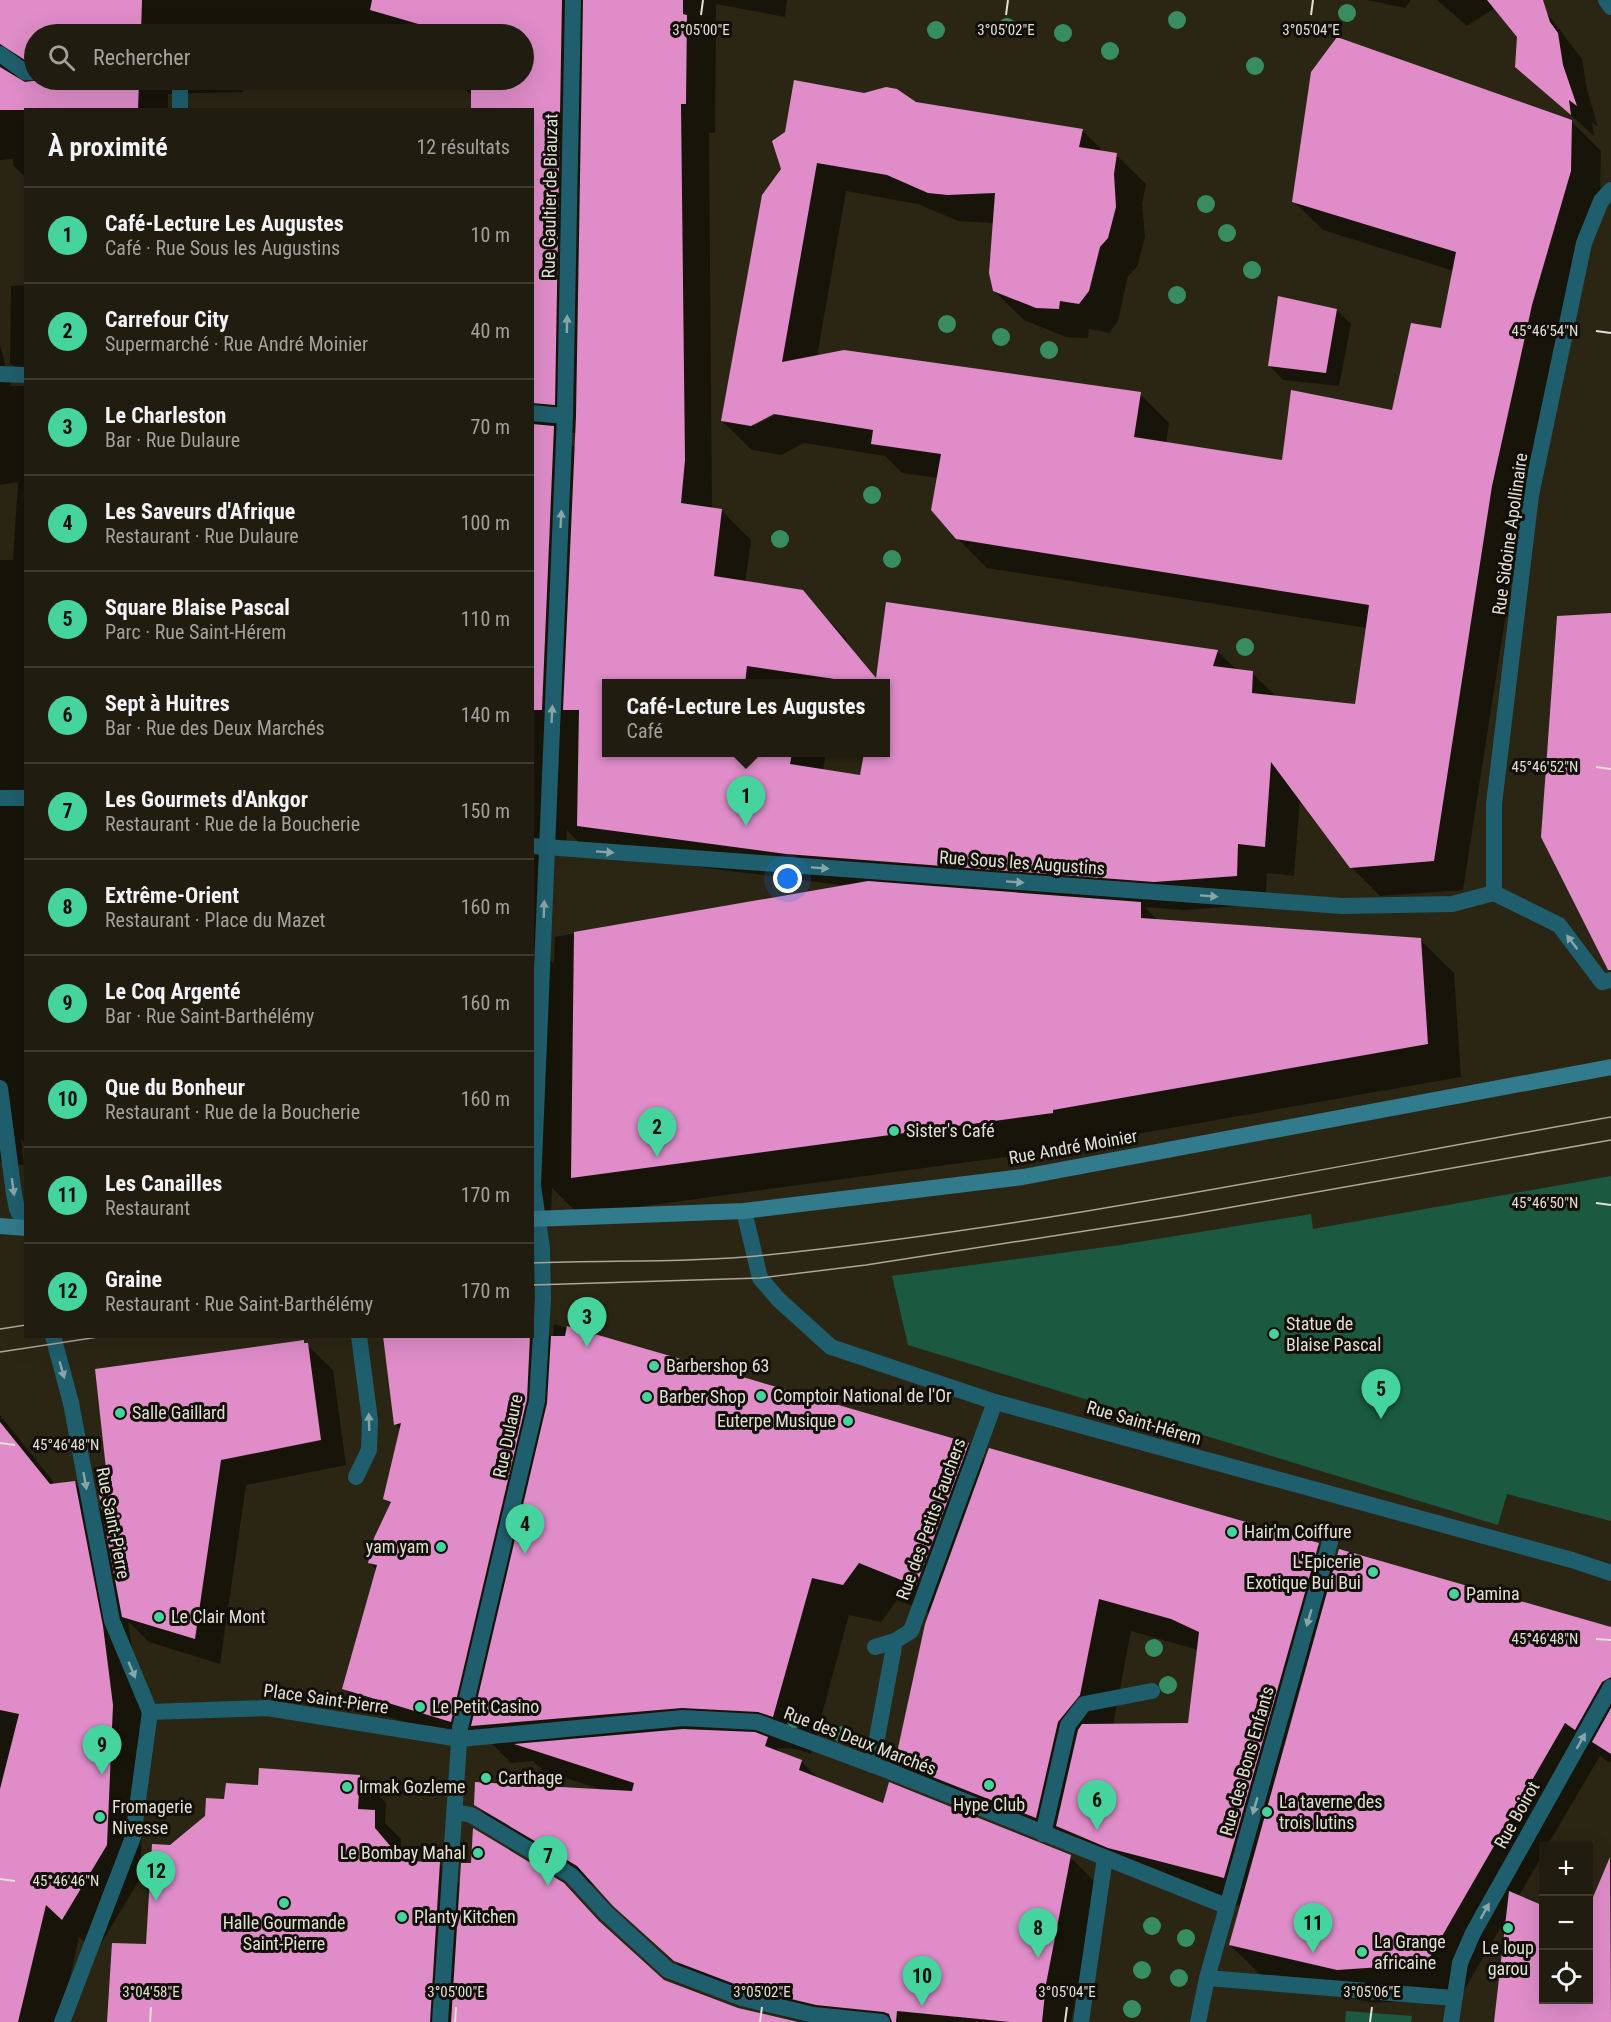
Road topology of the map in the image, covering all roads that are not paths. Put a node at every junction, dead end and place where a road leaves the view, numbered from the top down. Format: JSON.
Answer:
{"nodes":[{"id":1,"x":573,"y":0,"type":"edge"},
{"id":2,"x":1606,"y":0,"type":"edge"},
{"id":3,"x":1611,"y":7,"type":"edge"},
{"id":4,"x":0,"y":54,"type":"edge"},
{"id":5,"x":24,"y":71,"type":"edge"},
{"id":6,"x":180,"y":90,"type":"edge"},
{"id":7,"x":180,"y":108,"type":"edge"},
{"id":8,"x":1611,"y":190,"type":"edge"},
{"id":9,"x":0,"y":374,"type":"edge"},
{"id":10,"x":24,"y":375,"type":"edge"},
{"id":11,"x":534,"y":413,"type":"edge"},
{"id":12,"x":566,"y":416,"type":"junction"},
{"id":13,"x":0,"y":798,"type":"edge"},
{"id":14,"x":24,"y":798,"type":"edge"},
{"id":15,"x":539,"y":847,"type":"edge"},
{"id":16,"x":1494,"y":893,"type":"junction"},
{"id":17,"x":1611,"y":981,"type":"edge"},
{"id":18,"x":1611,"y":1067,"type":"edge"},
{"id":19,"x":0,"y":1088,"type":"edge"},
{"id":20,"x":534,"y":1129,"type":"edge"},
{"id":21,"x":534,"y":1202,"type":"edge"},
{"id":22,"x":744,"y":1211,"type":"junction"},
{"id":23,"x":535,"y":1219,"type":"edge"},
{"id":24,"x":24,"y":1222,"type":"edge"},
{"id":25,"x":0,"y":1226,"type":"edge"},
{"id":26,"x":24,"y":1227,"type":"edge"},
{"id":27,"x":54,"y":1338,"type":"edge"},
{"id":28,"x":359,"y":1338,"type":"edge"},
{"id":29,"x":995,"y":1402,"type":"junction"},
{"id":30,"x":356,"y":1477,"type":"dead end"},
{"id":31,"x":1330,"y":1542,"type":"dead end"},
{"id":32,"x":1611,"y":1573,"type":"edge"},
{"id":33,"x":895,"y":1641,"type":"junction"},
{"id":34,"x":875,"y":1647,"type":"dead end"},
{"id":35,"x":1611,"y":1688,"type":"edge"},
{"id":36,"x":1152,"y":1691,"type":"dead end"},
{"id":37,"x":150,"y":1712,"type":"junction"},
{"id":38,"x":460,"y":1733,"type":"junction"},
{"id":39,"x":872,"y":1765,"type":"junction"},
{"id":40,"x":455,"y":1812,"type":"junction"},
{"id":41,"x":1043,"y":1834,"type":"junction"},
{"id":42,"x":1105,"y":1858,"type":"junction"},
{"id":43,"x":1226,"y":1906,"type":"junction"},
{"id":44,"x":1214,"y":1979,"type":"junction"},
{"id":45,"x":1454,"y":1998,"type":"junction"},
{"id":46,"x":62,"y":2022,"type":"edge"},
{"id":47,"x":440,"y":2022,"type":"edge"},
{"id":48,"x":882,"y":2022,"type":"edge"},
{"id":49,"x":1081,"y":2022,"type":"edge"},
{"id":50,"x":1198,"y":2022,"type":"edge"},
{"id":51,"x":1451,"y":2022,"type":"edge"}],
"edges":[{"from":12,"to":1,"type":"street","name":"Rue Gaultier de Biauzat","one_way":true},
{"from":2,"to":3,"type":"street"},
{"from":4,"to":5,"type":"street"},
{"from":6,"to":7,"type":"street"},
{"from":8,"to":16,"type":"street","name":"Rue Sidoine Apollinaire"},
{"from":9,"to":10,"type":"street"},
{"from":11,"to":12,"type":"street"},
{"from":15,"to":12,"type":"street","name":"Rue Gaultier de Biauzat","one_way":true},
{"from":13,"to":14,"type":"street"},
{"from":15,"to":16,"type":"street","name":"Rue Sous les Augustins","one_way":true},
{"from":20,"to":15,"type":"street","name":"Rue Gaultier de Biauzat","one_way":true},
{"from":17,"to":16,"type":"street","one_way":true},
{"from":18,"to":22,"type":"main road","name":"Rue André Moinier"},
{"from":19,"to":24,"type":"street","one_way":true},
{"from":23,"to":21,"type":"street","name":"Rue Gaultier de Biauzat","one_way":true},
{"from":22,"to":23,"type":"main road","name":"Rue André Moinier"},
{"from":22,"to":29,"type":"street","name":"Rue Saint-Hérem"},
{"from":23,"to":38,"type":"street","name":"Rue Dulaure"},
{"from":25,"to":26,"type":"main road"},
{"from":27,"to":37,"type":"street","name":"Rue Saint-Pierre","one_way":true},
{"from":30,"to":28,"type":"street","one_way":true},
{"from":29,"to":32,"type":"street","name":"Rue Saint-Hérem"},
{"from":29,"to":33,"type":"street","name":"Rue des Petits Fauchers"},
{"from":31,"to":43,"type":"street","name":"Rue des Bons Enfants","one_way":true},
{"from":33,"to":34,"type":"street","name":"Rue des Petits Fauchers"},
{"from":33,"to":39,"type":"street"},
{"from":45,"to":35,"type":"street","name":"Rue Boirot","one_way":true},
{"from":36,"to":41,"type":"street"},
{"from":37,"to":38,"type":"street","name":"Place Saint-Pierre"},
{"from":37,"to":46,"type":"street"},
{"from":38,"to":39,"type":"street","name":"Rue des Deux Marchés"},
{"from":38,"to":40,"type":"street"},
{"from":39,"to":41,"type":"street","name":"Rue des Deux Marchés"},
{"from":40,"to":47,"type":"street"},
{"from":40,"to":48,"type":"street"},
{"from":41,"to":42,"type":"street","name":"Rue des Deux Marchés"},
{"from":42,"to":43,"type":"street","name":"Rue des Deux Marchés"},
{"from":42,"to":49,"type":"street"},
{"from":43,"to":44,"type":"street","name":"Rue des Bons Enfants"},
{"from":44,"to":45,"type":"street"},
{"from":44,"to":50,"type":"street","name":"Rue des Bons Enfants"},
{"from":45,"to":51,"type":"street","name":"Rue Boirot"}]}
